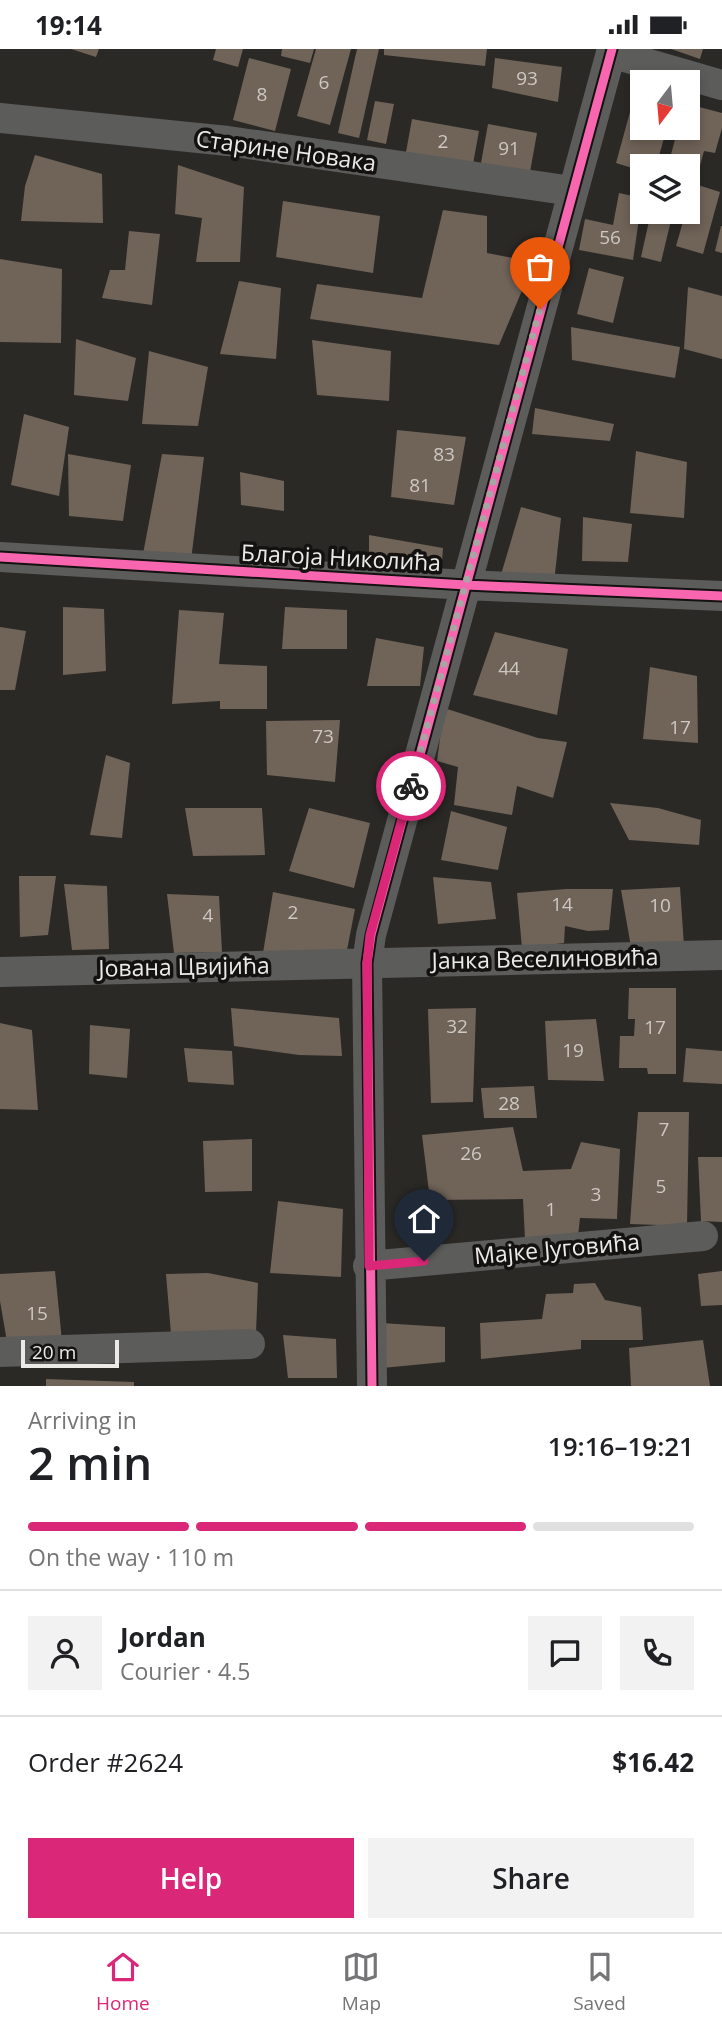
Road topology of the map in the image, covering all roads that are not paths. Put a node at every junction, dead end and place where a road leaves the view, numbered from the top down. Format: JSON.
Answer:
{"nodes":[{"id":1,"x":611,"y":51,"type":"edge"},
{"id":2,"x":722,"y":85,"type":"edge"},
{"id":3,"x":0,"y":118,"type":"edge"},
{"id":4,"x":572,"y":191,"type":"junction"},
{"id":5,"x":0,"y":557,"type":"edge"},
{"id":6,"x":466,"y":585,"type":"junction"},
{"id":7,"x":722,"y":596,"type":"edge"},
{"id":8,"x":722,"y":955,"type":"edge"},
{"id":9,"x":367,"y":963,"type":"junction"},
{"id":10,"x":0,"y":972,"type":"edge"},
{"id":11,"x":703,"y":1235,"type":"dead end"},
{"id":12,"x":369,"y":1266,"type":"junction"},
{"id":13,"x":250,"y":1345,"type":"dead end"},
{"id":14,"x":0,"y":1352,"type":"edge"},
{"id":15,"x":372,"y":1386,"type":"edge"}],
"edges":[{"from":1,"to":2,"type":"street"},
{"from":1,"to":4,"type":"street"},
{"from":3,"to":4,"type":"street","name":"Старине Новака"},
{"from":4,"to":6,"type":"street"},
{"from":5,"to":6,"type":"street","name":"Благоја Николића"},
{"from":6,"to":7,"type":"street","name":"Благоја Николића"},
{"from":6,"to":9,"type":"street"},
{"from":8,"to":9,"type":"street","name":"Јанка Веселиновића"},
{"from":9,"to":10,"type":"street","name":"Јована Цвијића"},
{"from":9,"to":12,"type":"street"},
{"from":11,"to":12,"type":"street","name":"Мајке Југовића"},
{"from":12,"to":15,"type":"street"},
{"from":13,"to":14,"type":"street"}]}
